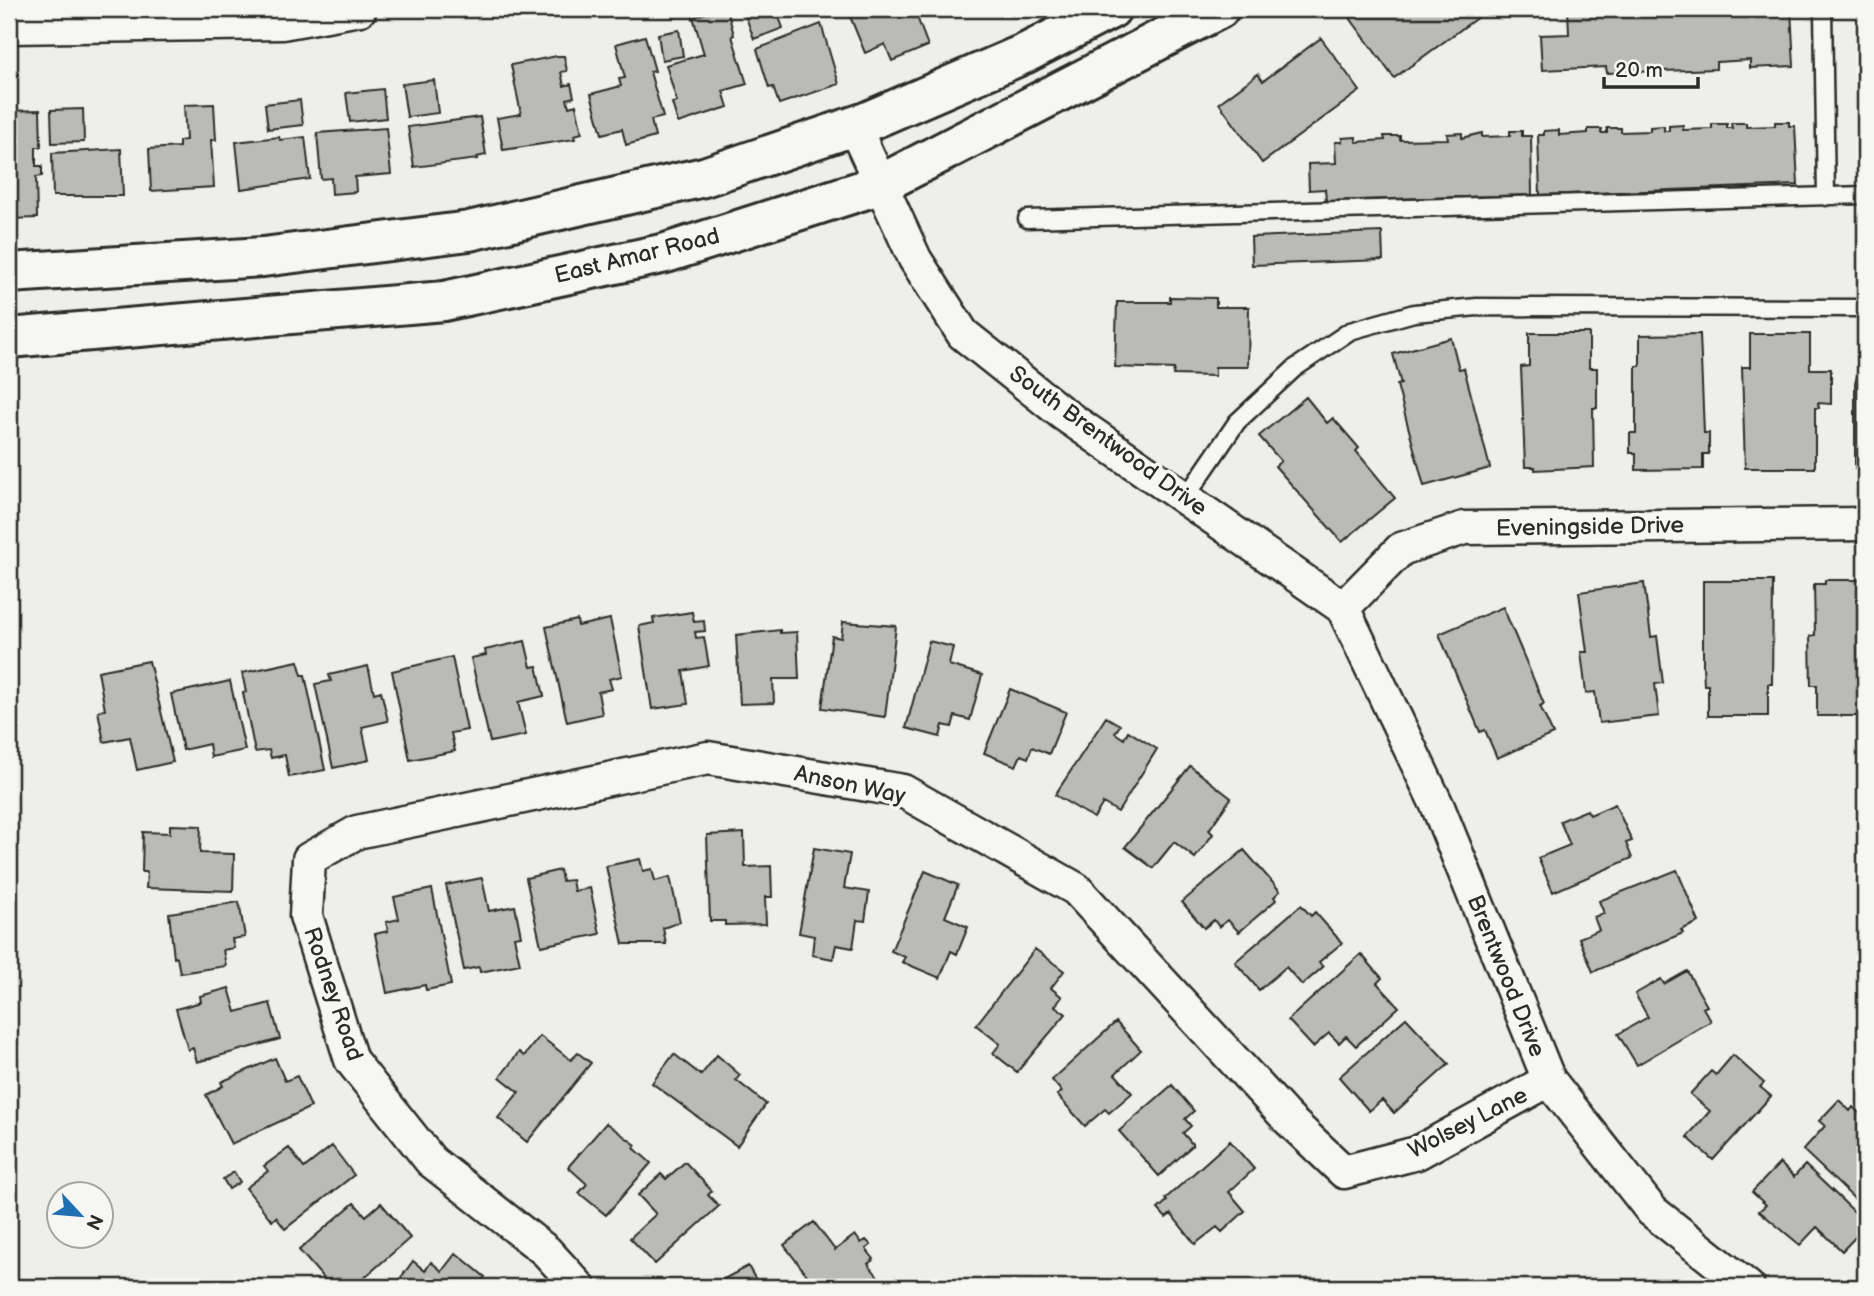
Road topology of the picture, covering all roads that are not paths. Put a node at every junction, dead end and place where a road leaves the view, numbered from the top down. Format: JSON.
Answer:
{"nodes":[{"id":1,"x":360,"y":9,"type":"edge"},
{"id":2,"x":1111,"y":9,"type":"edge"},
{"id":3,"x":1219,"y":9,"type":"edge"},
{"id":4,"x":1823,"y":9,"type":"edge"},
{"id":5,"x":282,"y":16,"type":"edge"},
{"id":6,"x":9,"y":27,"type":"edge"},
{"id":7,"x":854,"y":126,"type":"junction"},
{"id":8,"x":879,"y":185,"type":"junction"},
{"id":9,"x":1865,"y":195,"type":"edge"},
{"id":10,"x":1826,"y":197,"type":"junction"},
{"id":11,"x":1027,"y":219,"type":"dead end"},
{"id":12,"x":9,"y":273,"type":"edge"},
{"id":13,"x":1865,"y":308,"type":"edge"},
{"id":14,"x":9,"y":338,"type":"edge"},
{"id":15,"x":1186,"y":497,"type":"junction"},
{"id":16,"x":1865,"y":524,"type":"edge"},
{"id":17,"x":1343,"y":608,"type":"junction"},
{"id":18,"x":309,"y":859,"type":"joint"},
{"id":19,"x":1549,"y":1080,"type":"junction"},
{"id":20,"x":1344,"y":1172,"type":"joint"},
{"id":21,"x":579,"y":1287,"type":"edge"},
{"id":22,"x":1748,"y":1287,"type":"edge"}],
"edges":[{"from":1,"to":5,"type":"street"},
{"from":2,"to":7,"type":"main road"},
{"from":3,"to":8,"type":"main road","name":"East Amar Road"},
{"from":4,"to":10,"type":"lane"},
{"from":5,"to":6,"type":"street"},
{"from":7,"to":8,"type":"street","name":"South Brentwood Drive"},
{"from":7,"to":12,"type":"main road"},
{"from":8,"to":14,"type":"main road","name":"East Amar Road"},
{"from":8,"to":15,"type":"street","name":"South Brentwood Drive"},
{"from":9,"to":10,"type":"lane"},
{"from":10,"to":11,"type":"lane"},
{"from":13,"to":15,"type":"lane"},
{"from":15,"to":17,"type":"street","name":"South Brentwood Drive"},
{"from":16,"to":17,"type":"street","name":"Eveningside Drive"},
{"from":17,"to":19,"type":"street","name":"Brentwood Drive"},
{"from":18,"to":20,"type":"street","name":"Anson Way"},
{"from":18,"to":21,"type":"street","name":"Rodney Road"},
{"from":19,"to":20,"type":"street","name":"Wolsey Lane"},
{"from":19,"to":22,"type":"street","name":"Brentwood Drive"}]}
